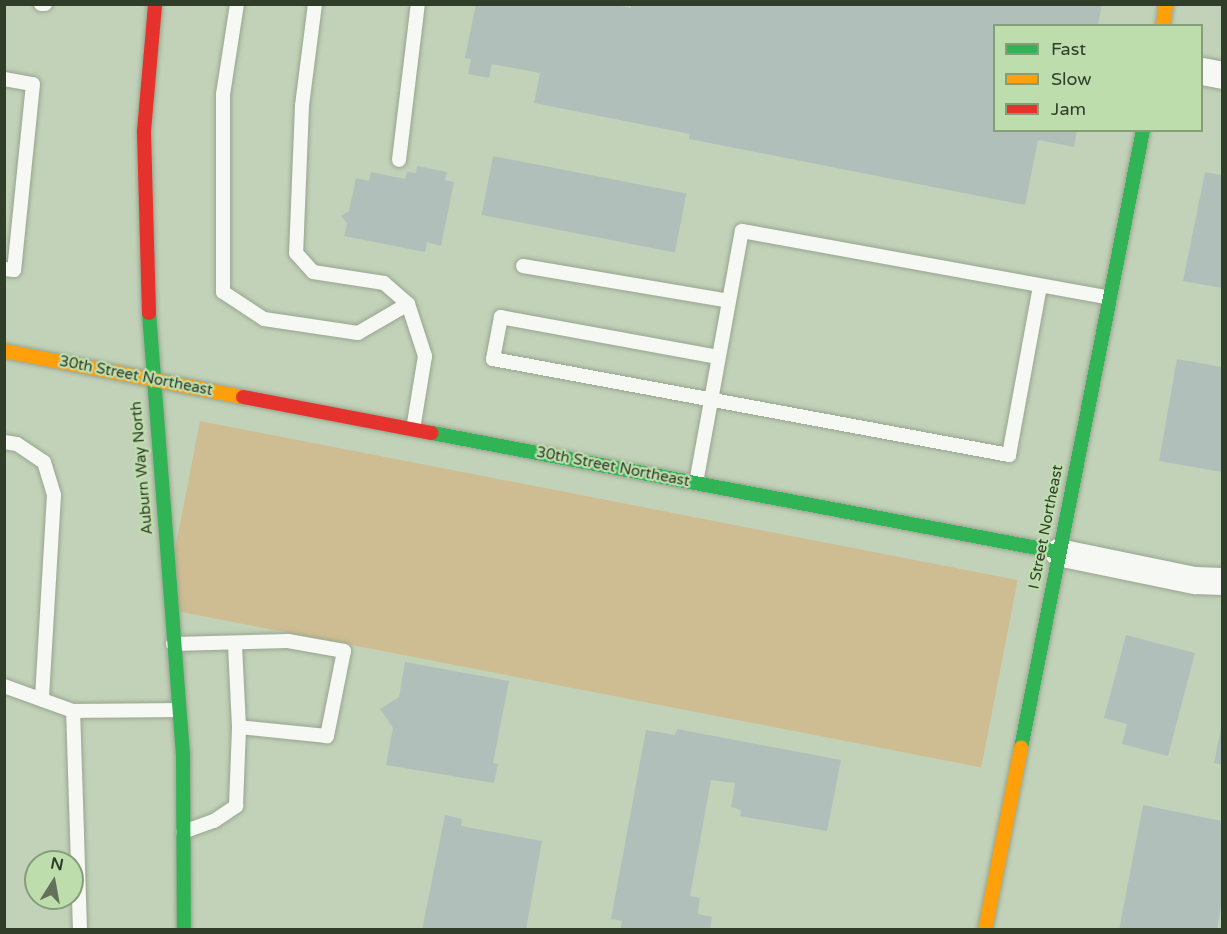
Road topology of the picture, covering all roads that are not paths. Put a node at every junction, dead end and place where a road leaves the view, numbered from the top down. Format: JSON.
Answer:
{"nodes":[{"id":1,"x":155,"y":4,"type":"edge"},
{"id":2,"x":237,"y":4,"type":"edge"},
{"id":3,"x":315,"y":4,"type":"edge"},
{"id":4,"x":418,"y":4,"type":"edge"},
{"id":5,"x":1166,"y":4,"type":"edge"},
{"id":6,"x":1163,"y":24,"type":"edge"},
{"id":7,"x":1203,"y":71,"type":"edge"},
{"id":8,"x":1222,"y":75,"type":"edge"},
{"id":9,"x":4,"y":80,"type":"edge"},
{"id":10,"x":1143,"y":132,"type":"edge"},
{"id":11,"x":399,"y":160,"type":"dead end"},
{"id":12,"x":523,"y":266,"type":"dead end"},
{"id":13,"x":4,"y":269,"type":"edge"},
{"id":14,"x":1040,"y":286,"type":"junction"},
{"id":15,"x":1109,"y":298,"type":"junction"},
{"id":16,"x":729,"y":301,"type":"junction"},
{"id":17,"x":408,"y":304,"type":"junction"},
{"id":18,"x":4,"y":351,"type":"edge"},
{"id":19,"x":718,"y":357,"type":"junction"},
{"id":20,"x":152,"y":379,"type":"junction"},
{"id":21,"x":711,"y":400,"type":"junction"},
{"id":22,"x":413,"y":429,"type":"junction"},
{"id":23,"x":4,"y":442,"type":"edge"},
{"id":24,"x":696,"y":483,"type":"junction"},
{"id":25,"x":1058,"y":552,"type":"junction"},
{"id":26,"x":1222,"y":581,"type":"edge"},
{"id":27,"x":173,"y":644,"type":"junction"},
{"id":28,"x":235,"y":644,"type":"junction"},
{"id":29,"x":4,"y":686,"type":"edge"},
{"id":30,"x":42,"y":700,"type":"junction"},
{"id":31,"x":179,"y":710,"type":"junction"},
{"id":32,"x":73,"y":711,"type":"junction"},
{"id":33,"x":239,"y":727,"type":"junction"},
{"id":34,"x":183,"y":832,"type":"junction"},
{"id":35,"x":80,"y":930,"type":"edge"},
{"id":36,"x":184,"y":930,"type":"edge"},
{"id":37,"x":985,"y":930,"type":"edge"}],
"edges":[{"from":1,"to":20,"type":"street","name":"Auburn Way North"},
{"from":2,"to":17,"type":"lane"},
{"from":3,"to":17,"type":"lane"},
{"from":4,"to":11,"type":"lane"},
{"from":5,"to":6,"type":"street"},
{"from":7,"to":8,"type":"street"},
{"from":9,"to":13,"type":"lane"},
{"from":10,"to":15,"type":"street","name":"I Street Northeast"},
{"from":12,"to":16,"type":"lane"},
{"from":14,"to":15,"type":"lane"},
{"from":14,"to":16,"type":"lane"},
{"from":14,"to":21,"type":"lane"},
{"from":15,"to":25,"type":"street","name":"I Street Northeast"},
{"from":16,"to":19,"type":"lane"},
{"from":17,"to":22,"type":"lane"},
{"from":18,"to":20,"type":"street","name":"30th Street Northeast"},
{"from":19,"to":21,"type":"lane"},
{"from":19,"to":21,"type":"lane"},
{"from":20,"to":22,"type":"street","name":"30th Street Northeast"},
{"from":20,"to":27,"type":"street","name":"Auburn Way North"},
{"from":21,"to":24,"type":"lane"},
{"from":22,"to":24,"type":"street","name":"30th Street Northeast"},
{"from":23,"to":30,"type":"lane"},
{"from":24,"to":25,"type":"street","name":"30th Street Northeast"},
{"from":25,"to":26,"type":"street","name":"30th Street Northeast"},
{"from":25,"to":37,"type":"street","name":"I Street Northeast"},
{"from":27,"to":28,"type":"lane"},
{"from":27,"to":31,"type":"street","name":"Auburn Way North"},
{"from":28,"to":33,"type":"lane"},
{"from":28,"to":33,"type":"lane"},
{"from":29,"to":30,"type":"lane"},
{"from":30,"to":32,"type":"lane"},
{"from":31,"to":32,"type":"lane"},
{"from":31,"to":34,"type":"street","name":"Auburn Way North"},
{"from":32,"to":35,"type":"lane"},
{"from":33,"to":34,"type":"lane"},
{"from":34,"to":36,"type":"street","name":"Auburn Way North"}]}
